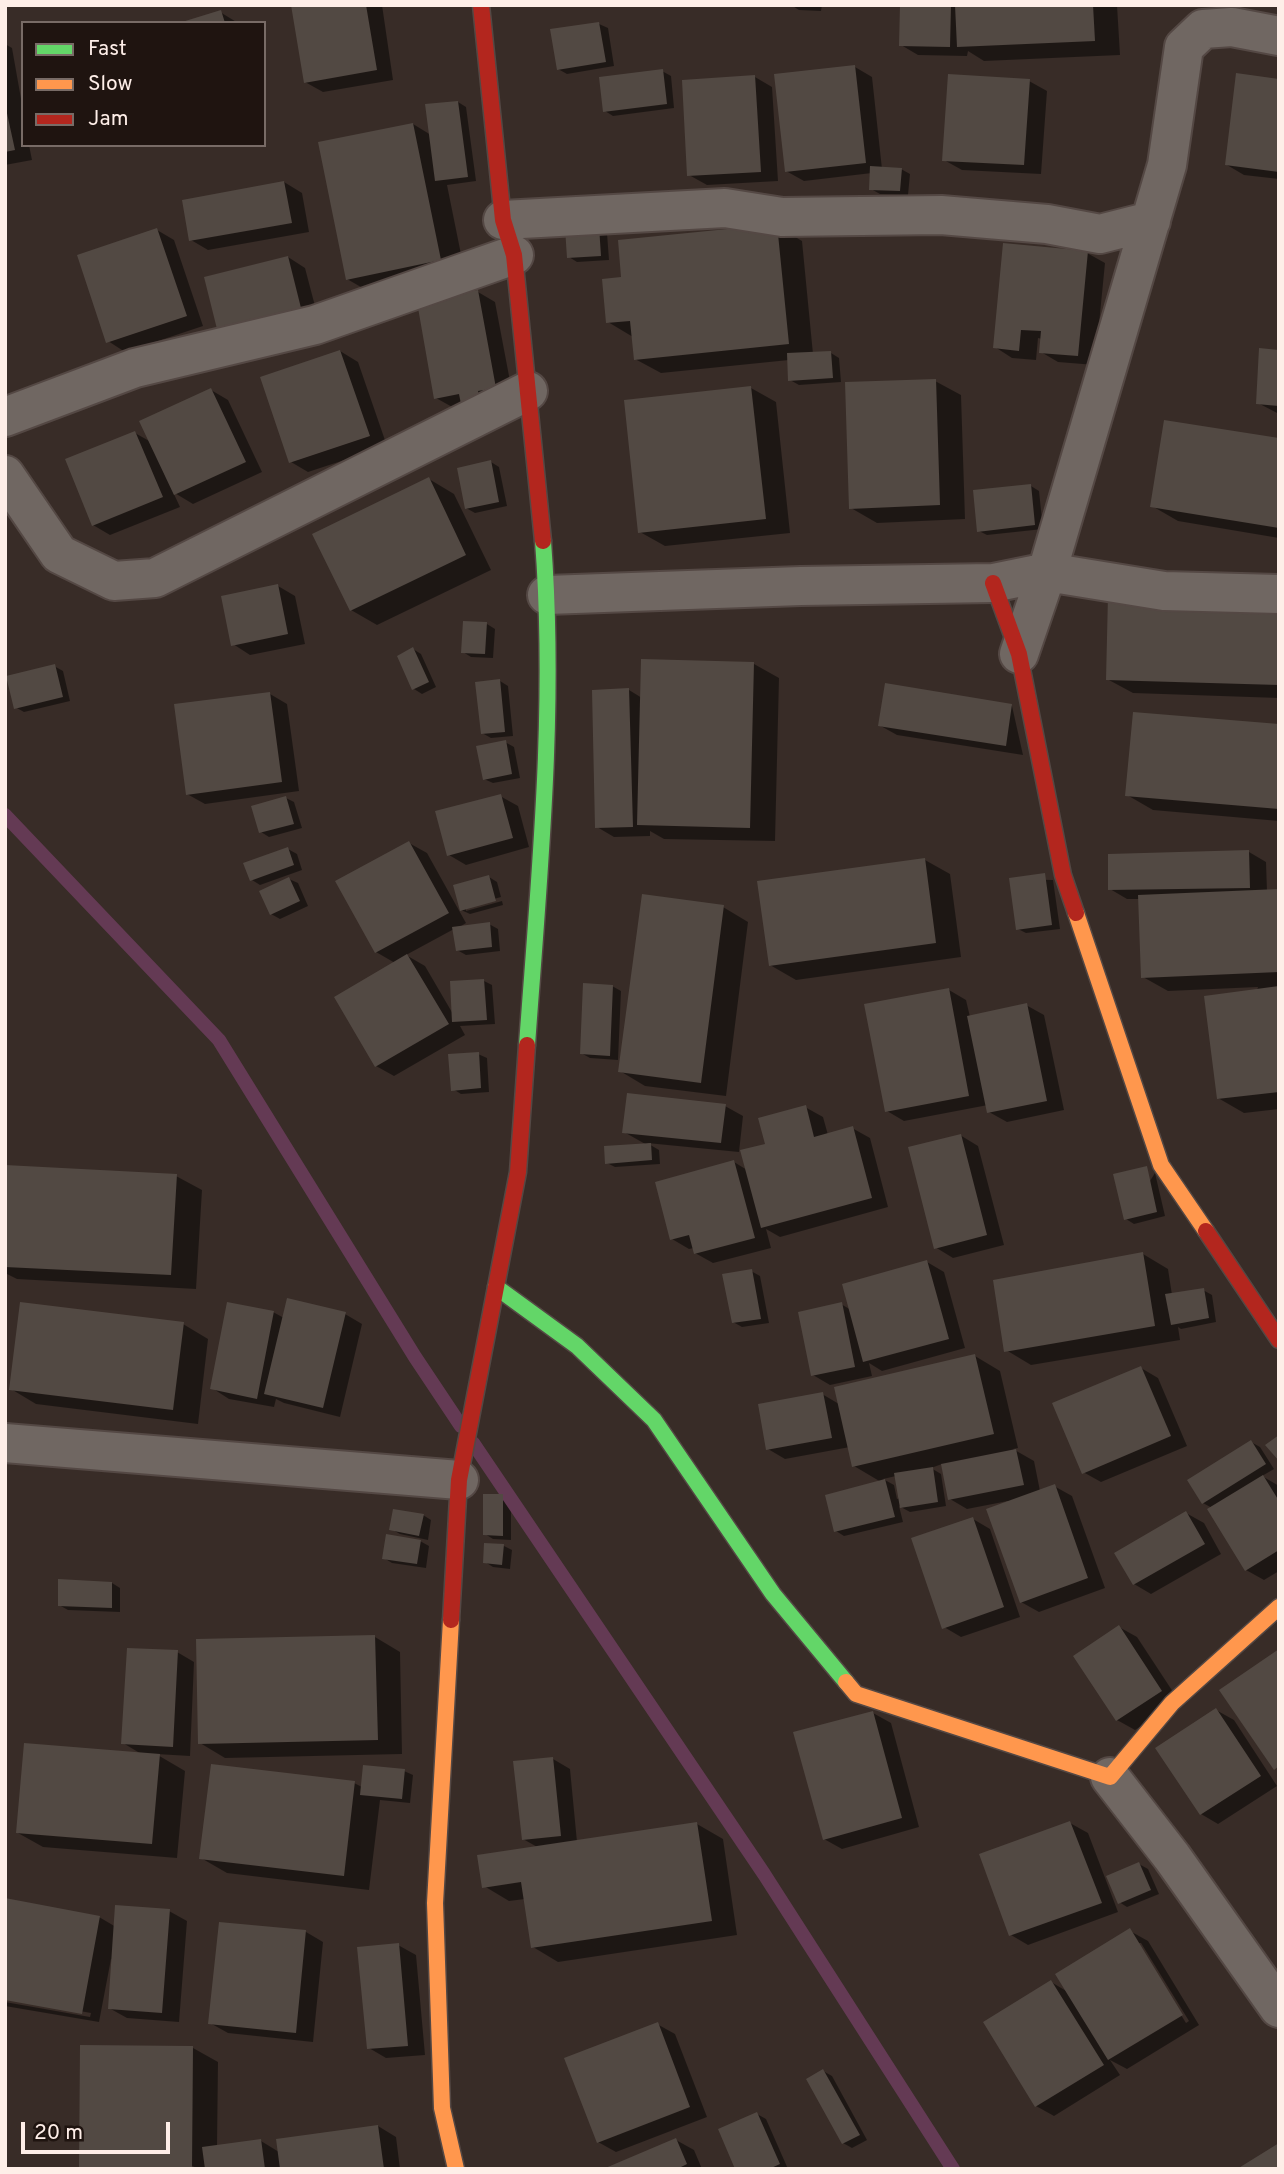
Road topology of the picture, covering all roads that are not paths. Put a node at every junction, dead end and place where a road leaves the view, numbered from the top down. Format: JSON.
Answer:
{"nodes":[{"id":1,"x":481,"y":5,"type":"edge"},
{"id":2,"x":1279,"y":36,"type":"edge"},
{"id":3,"x":1151,"y":221,"type":"junction"},
{"id":4,"x":1100,"y":234,"type":"junction"},
{"id":5,"x":509,"y":237,"type":"junction"},
{"id":6,"x":1130,"y":289,"type":"junction"},
{"id":7,"x":528,"y":390,"type":"junction"},
{"id":8,"x":5,"y":417,"type":"edge"},
{"id":9,"x":5,"y":475,"type":"edge"},
{"id":10,"x":1048,"y":572,"type":"junction"},
{"id":11,"x":993,"y":583,"type":"junction"},
{"id":12,"x":1279,"y":594,"type":"edge"},
{"id":13,"x":547,"y":596,"type":"junction"},
{"id":14,"x":1019,"y":654,"type":"junction"},
{"id":15,"x":496,"y":1287,"type":"junction"},
{"id":16,"x":1279,"y":1340,"type":"edge"},
{"id":17,"x":5,"y":1443,"type":"edge"},
{"id":18,"x":459,"y":1480,"type":"junction"},
{"id":19,"x":1279,"y":1607,"type":"edge"},
{"id":20,"x":1110,"y":1777,"type":"junction"},
{"id":21,"x":1279,"y":2008,"type":"edge"},
{"id":22,"x":456,"y":2169,"type":"edge"}],
"edges":[{"from":1,"to":5,"type":"street"},
{"from":2,"to":3,"type":"street"},
{"from":3,"to":4,"type":"street"},
{"from":3,"to":6,"type":"street"},
{"from":4,"to":5,"type":"street"},
{"from":4,"to":6,"type":"street"},
{"from":5,"to":7,"type":"street"},
{"from":5,"to":8,"type":"street"},
{"from":6,"to":10,"type":"street"},
{"from":7,"to":9,"type":"street"},
{"from":7,"to":13,"type":"street"},
{"from":10,"to":11,"type":"street"},
{"from":10,"to":12,"type":"street"},
{"from":10,"to":14,"type":"street"},
{"from":11,"to":13,"type":"street"},
{"from":11,"to":14,"type":"street"},
{"from":13,"to":15,"type":"street"},
{"from":14,"to":16,"type":"street"},
{"from":15,"to":18,"type":"street"},
{"from":15,"to":20,"type":"street"},
{"from":17,"to":18,"type":"street"},
{"from":18,"to":22,"type":"street"},
{"from":19,"to":20,"type":"street"},
{"from":20,"to":21,"type":"street"}]}
